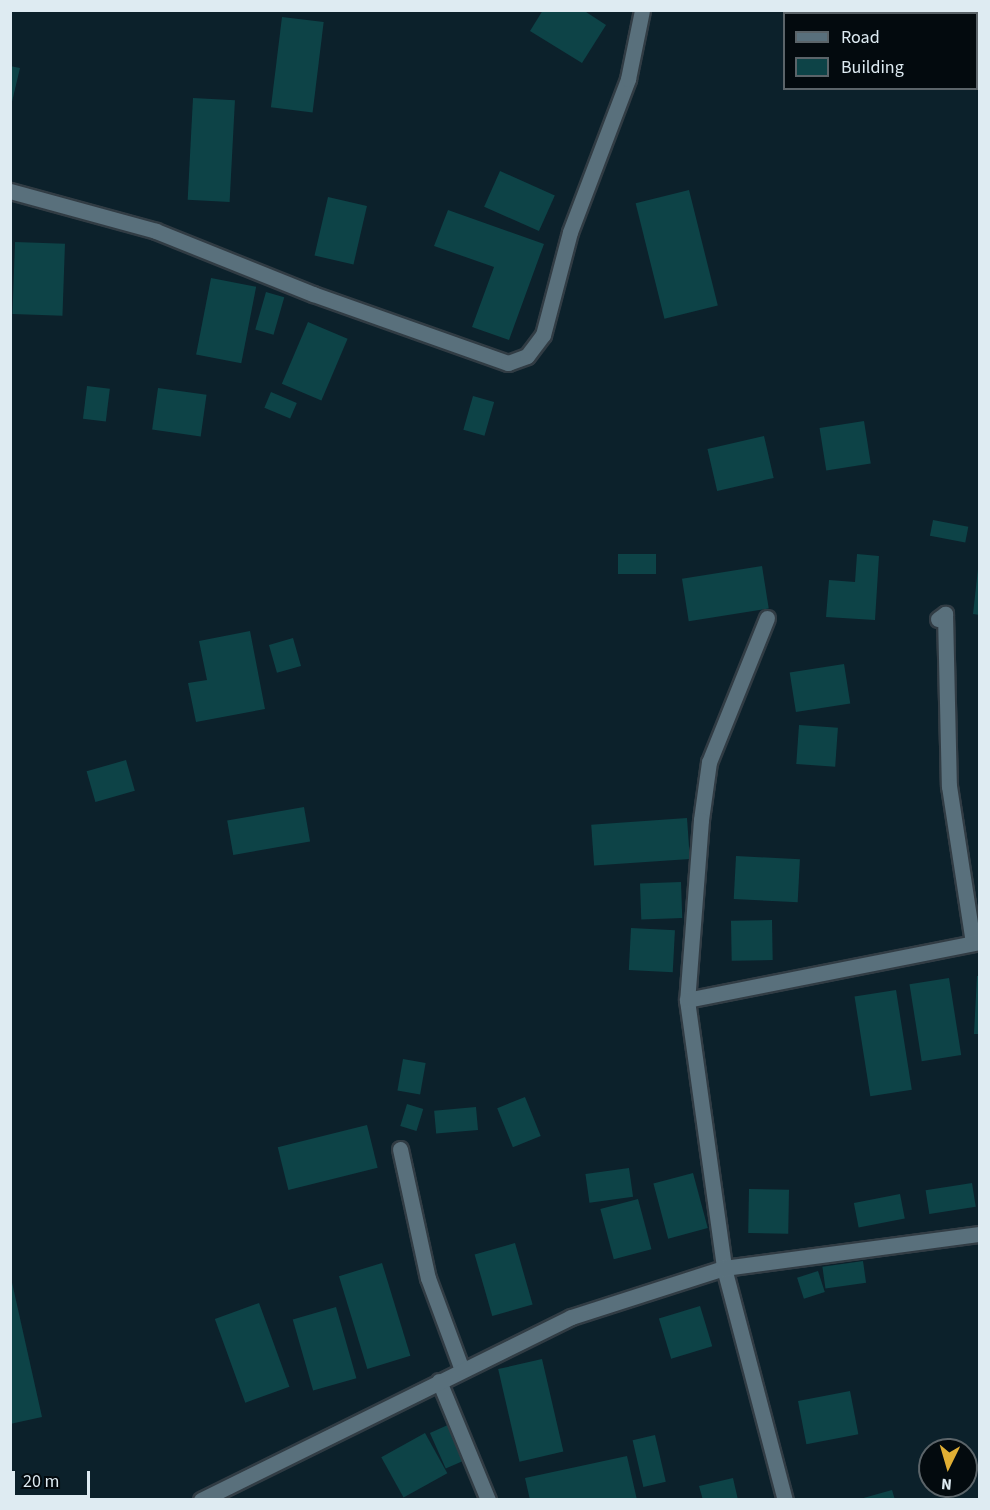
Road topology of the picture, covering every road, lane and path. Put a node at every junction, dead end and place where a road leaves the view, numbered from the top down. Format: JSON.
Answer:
{"nodes":[{"id":1,"x":642,"y":10,"type":"edge"},
{"id":2,"x":10,"y":191,"type":"edge"},
{"id":3,"x":766,"y":618,"type":"dead end"},
{"id":4,"x":938,"y":619,"type":"dead end"},
{"id":5,"x":976,"y":942,"type":"edge"},
{"id":6,"x":687,"y":1000,"type":"junction"},
{"id":7,"x":400,"y":1149,"type":"dead end"},
{"id":8,"x":980,"y":1234,"type":"edge"},
{"id":9,"x":724,"y":1268,"type":"junction"},
{"id":10,"x":462,"y":1370,"type":"junction"},
{"id":11,"x":439,"y":1381,"type":"junction"},
{"id":12,"x":201,"y":1500,"type":"edge"},
{"id":13,"x":488,"y":1500,"type":"edge"},
{"id":14,"x":785,"y":1500,"type":"edge"}],
"edges":[{"from":1,"to":2,"type":"street"},
{"from":3,"to":6,"type":"street"},
{"from":4,"to":5,"type":"street"},
{"from":5,"to":6,"type":"street"},
{"from":6,"to":9,"type":"street"},
{"from":7,"to":10,"type":"street"},
{"from":8,"to":9,"type":"street"},
{"from":9,"to":10,"type":"street"},
{"from":9,"to":14,"type":"street"},
{"from":10,"to":11,"type":"street"},
{"from":11,"to":12,"type":"street"},
{"from":11,"to":13,"type":"street"}]}
